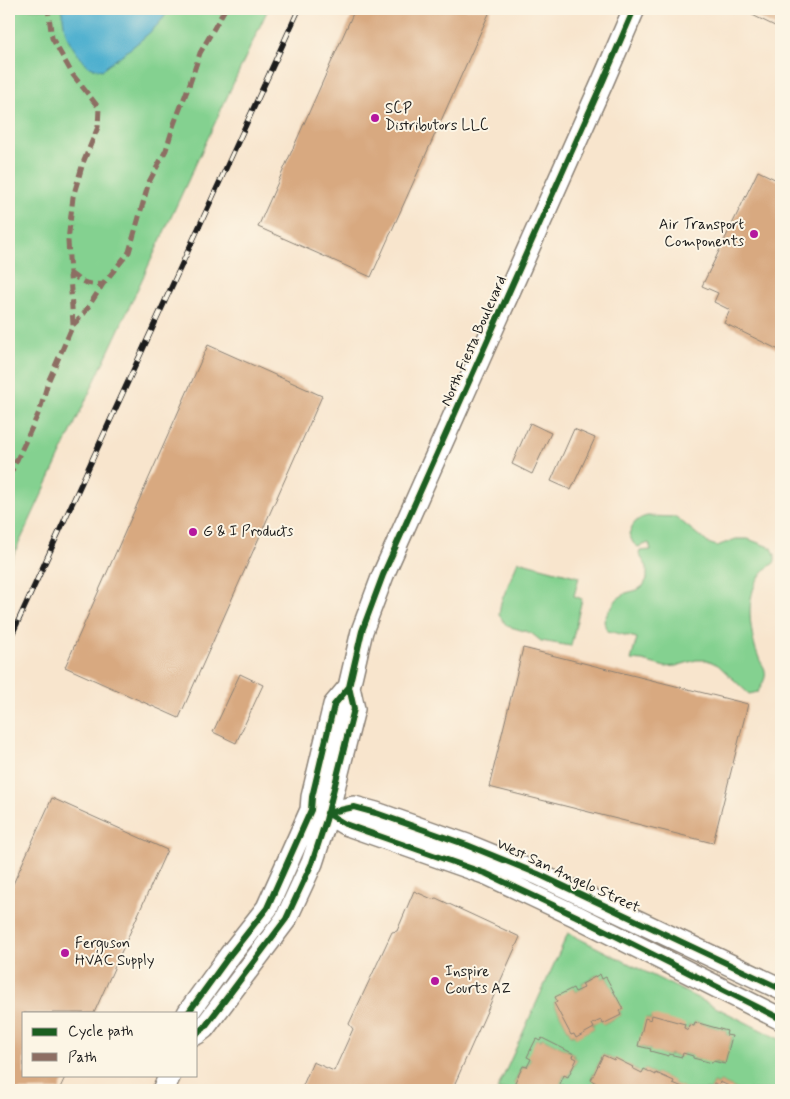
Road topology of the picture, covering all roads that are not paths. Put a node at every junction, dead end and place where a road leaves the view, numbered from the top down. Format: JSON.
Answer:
{"nodes":[{"id":1,"x":634,"y":9,"type":"edge"},
{"id":2,"x":319,"y":811,"type":"junction"},
{"id":3,"x":781,"y":989,"type":"edge"},
{"id":4,"x":189,"y":1012,"type":"edge"},
{"id":5,"x":781,"y":1019,"type":"edge"},
{"id":6,"x":198,"y":1032,"type":"edge"},
{"id":7,"x":170,"y":1076,"type":"edge"},
{"id":8,"x":163,"y":1090,"type":"edge"}],
"edges":[{"from":1,"to":2,"type":"street","name":"North Fiesta Boulevard"},
{"from":2,"to":3,"type":"street","name":"West San Angelo Street"},
{"from":2,"to":4,"type":"street","name":"North Fiesta Boulevard"},
{"from":2,"to":5,"type":"street"},
{"from":2,"to":6,"type":"street","name":"North Fiesta Boulevard"},
{"from":7,"to":8,"type":"street"}]}
